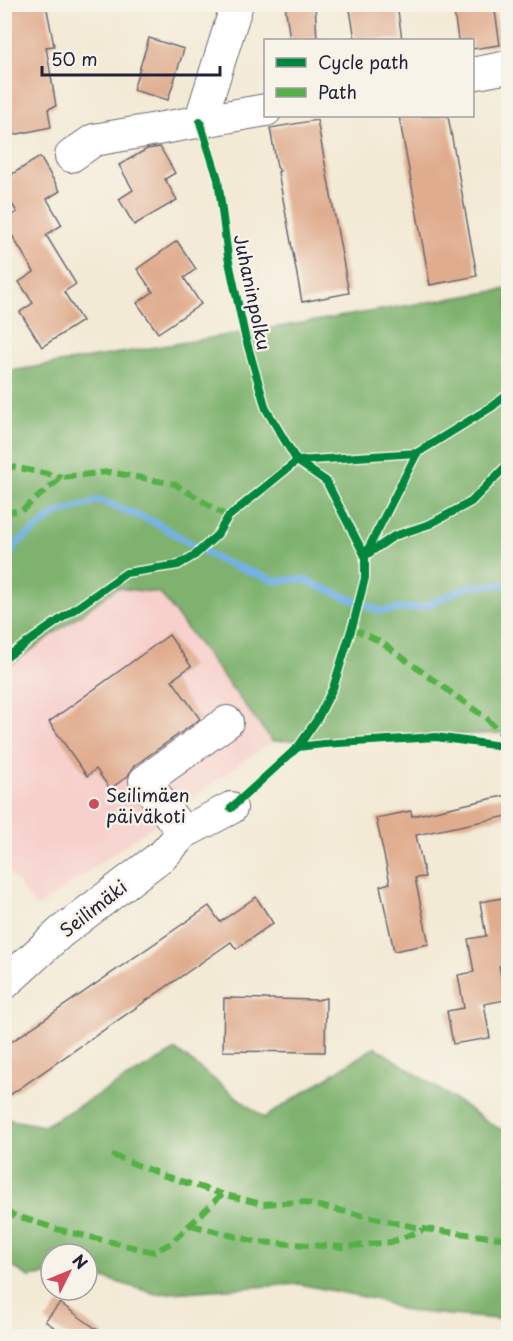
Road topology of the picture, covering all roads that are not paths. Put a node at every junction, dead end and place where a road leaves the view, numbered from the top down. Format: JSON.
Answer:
{"nodes":[{"id":1,"x":237,"y":4,"type":"edge"},
{"id":2,"x":508,"y":68,"type":"edge"},
{"id":3,"x":474,"y":74,"type":"edge"},
{"id":4,"x":264,"y":111,"type":"edge"},
{"id":5,"x":200,"y":122,"type":"junction"},
{"id":6,"x":72,"y":156,"type":"dead end"},
{"id":7,"x":227,"y":722,"type":"dead end"},
{"id":8,"x":231,"y":808,"type":"dead end"},
{"id":9,"x":183,"y":833,"type":"junction"},
{"id":10,"x":4,"y":984,"type":"edge"}],
"edges":[{"from":1,"to":5,"type":"street"},
{"from":2,"to":3,"type":"street"},
{"from":4,"to":5,"type":"street"},
{"from":5,"to":6,"type":"street"},
{"from":7,"to":9,"type":"street"},
{"from":8,"to":9,"type":"street","name":"Seilimäki"},
{"from":9,"to":10,"type":"street","name":"Seilimäki"}]}
